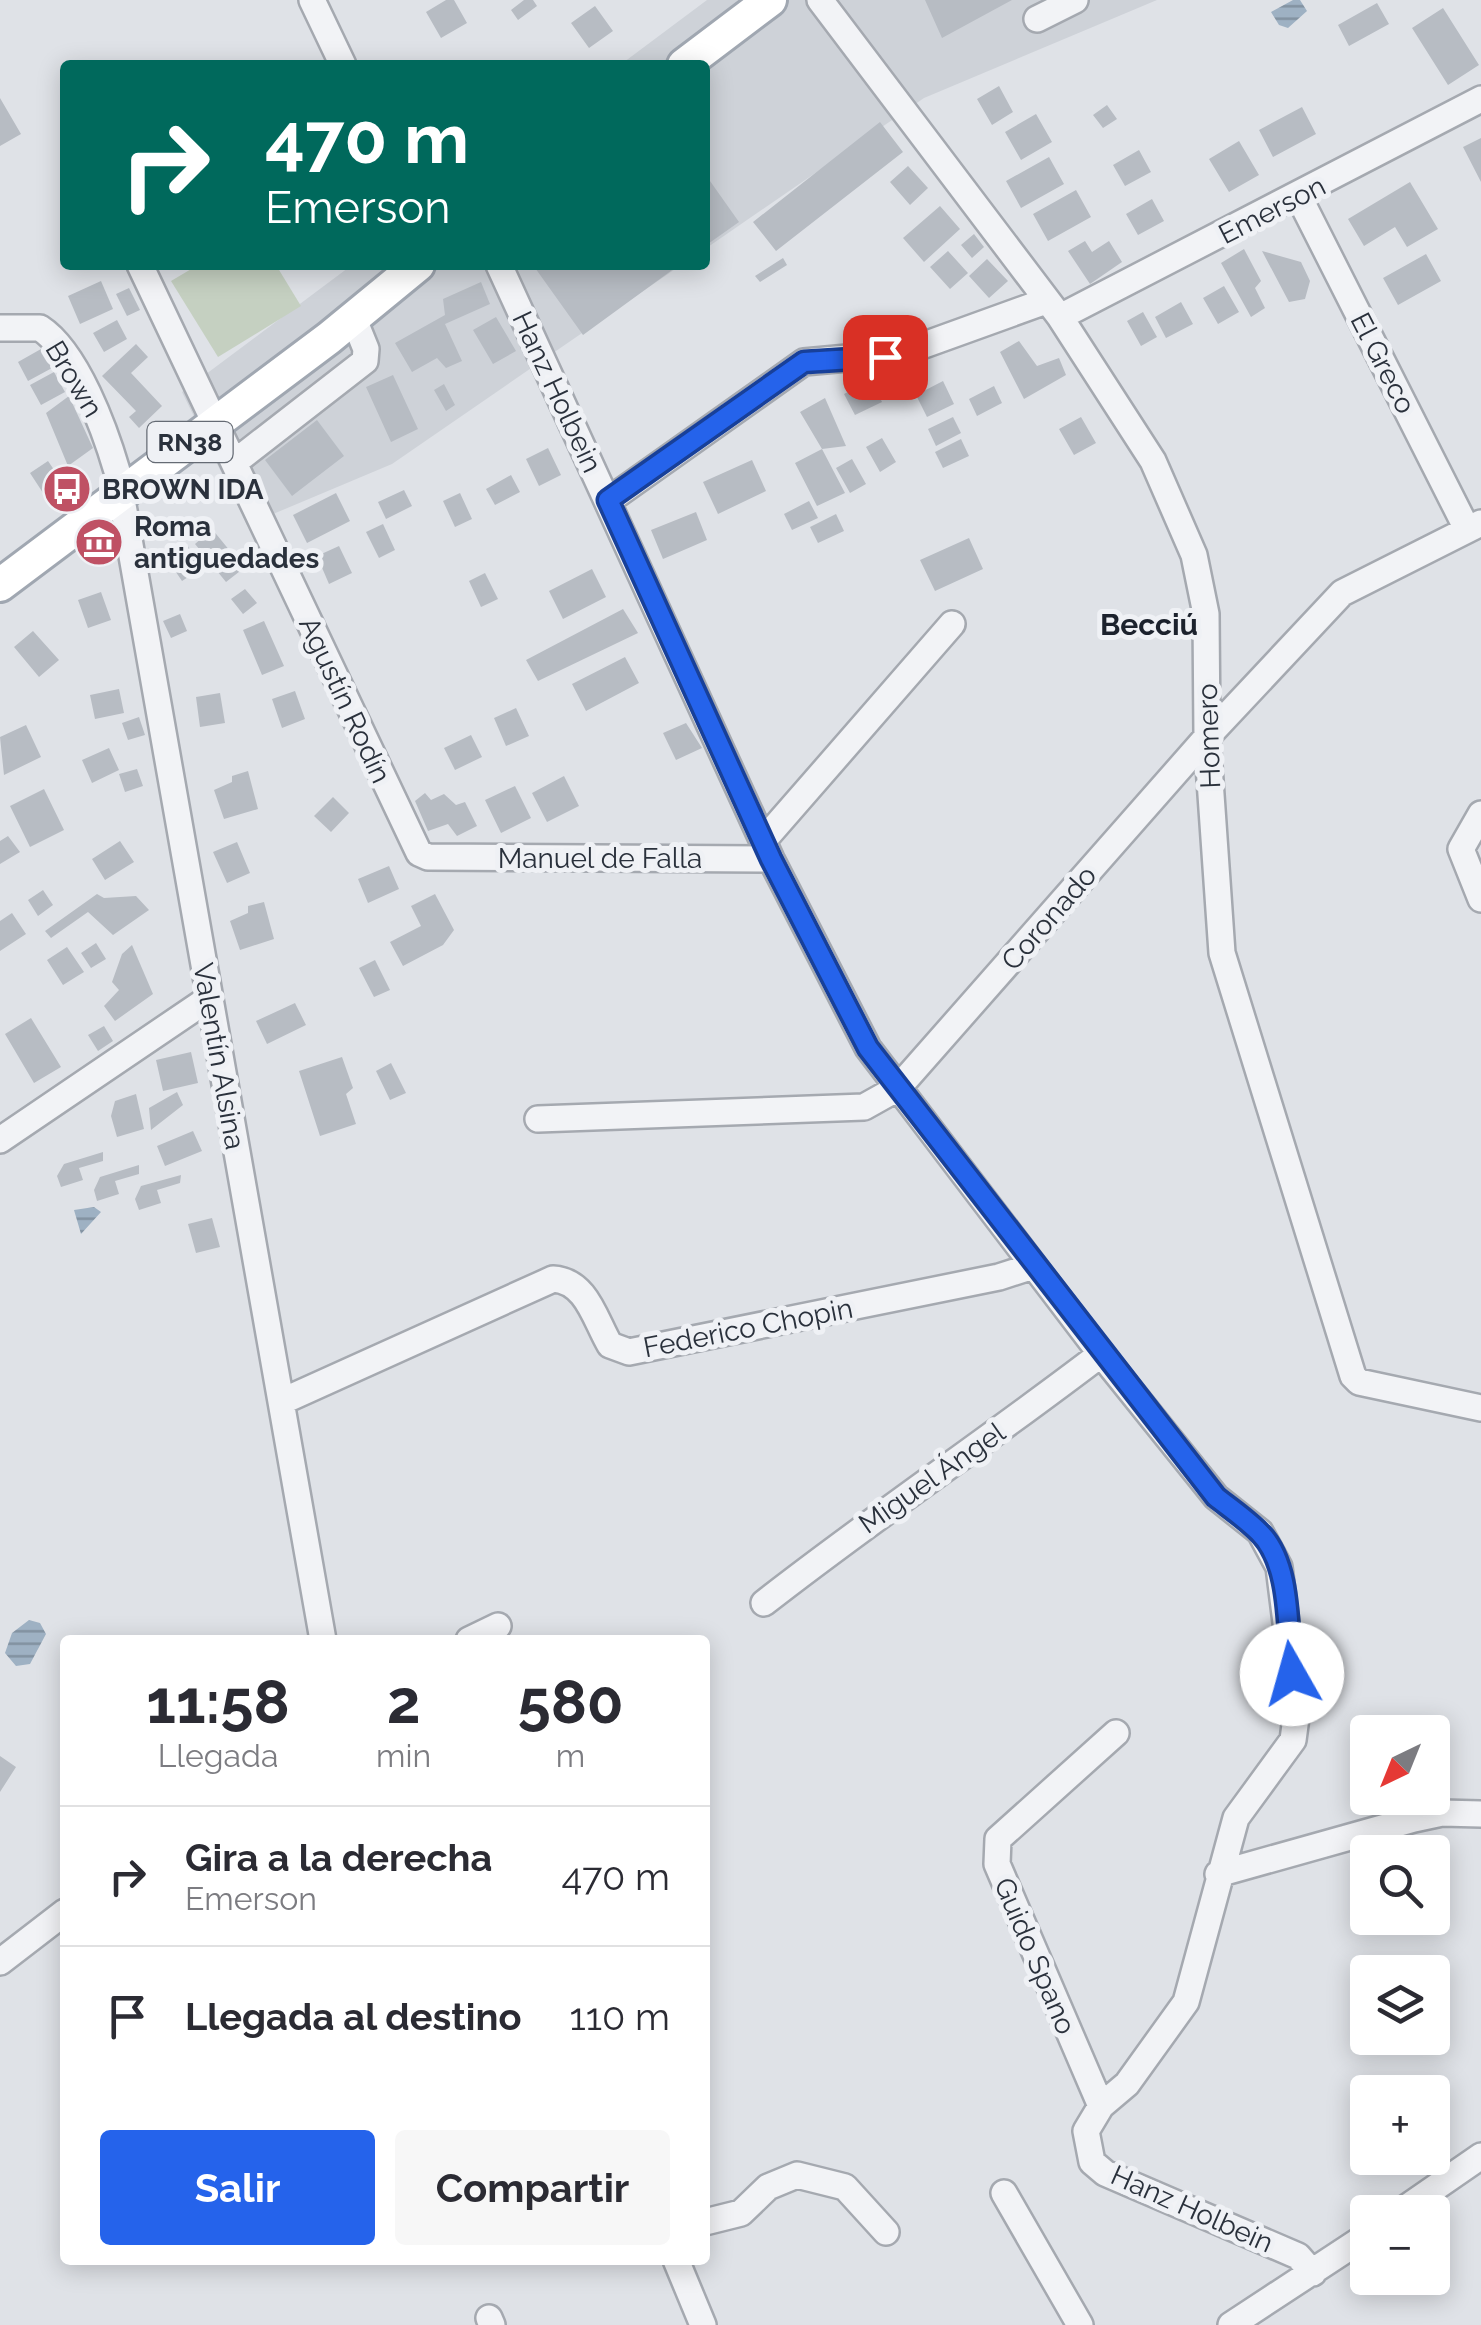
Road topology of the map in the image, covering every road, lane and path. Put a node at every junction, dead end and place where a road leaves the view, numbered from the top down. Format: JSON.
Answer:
{"nodes":[{"id":1,"x":312,"y":0,"type":"edge"},
{"id":2,"x":770,"y":0,"type":"edge"},
{"id":3,"x":820,"y":0,"type":"edge"},
{"id":4,"x":1075,"y":0,"type":"edge"},
{"id":5,"x":1037,"y":19,"type":"dead end"},
{"id":6,"x":341,"y":60,"type":"edge"},
{"id":7,"x":691,"y":60,"type":"edge"},
{"id":8,"x":1481,"y":98,"type":"edge"},
{"id":9,"x":1299,"y":196,"type":"junction"},
{"id":10,"x":142,"y":270,"type":"edge"},
{"id":11,"x":411,"y":270,"type":"edge"},
{"id":12,"x":501,"y":270,"type":"edge"},
{"id":13,"x":378,"y":295,"type":"junction"},
{"id":14,"x":1053,"y":309,"type":"junction"},
{"id":15,"x":353,"y":317,"type":"junction"},
{"id":16,"x":0,"y":328,"type":"edge"},
{"id":17,"x":205,"y":414,"type":"junction"},
{"id":18,"x":236,"y":462,"type":"junction"},
{"id":19,"x":118,"y":484,"type":"junction"},
{"id":20,"x":608,"y":500,"type":"junction"},
{"id":21,"x":1474,"y":526,"type":"edge"},
{"id":22,"x":4,"y":574,"type":"edge"},
{"id":23,"x":952,"y":624,"type":"dead end"},
{"id":24,"x":1208,"y":737,"type":"junction"},
{"id":25,"x":1481,"y":814,"type":"edge"},
{"id":26,"x":767,"y":850,"type":"junction"},
{"id":27,"x":428,"y":857,"type":"joint"},
{"id":28,"x":1481,"y":899,"type":"edge"},
{"id":29,"x":208,"y":999,"type":"junction"},
{"id":30,"x":898,"y":1088,"type":"junction"},
{"id":31,"x":538,"y":1119,"type":"dead end"},
{"id":32,"x":0,"y":1140,"type":"edge"},
{"id":33,"x":1033,"y":1266,"type":"junction"},
{"id":34,"x":1101,"y":1354,"type":"junction"},
{"id":35,"x":283,"y":1400,"type":"junction"},
{"id":36,"x":1481,"y":1408,"type":"edge"},
{"id":37,"x":764,"y":1603,"type":"dead end"},
{"id":38,"x":498,"y":1626,"type":"dead end"},
{"id":39,"x":321,"y":1635,"type":"edge"},
{"id":40,"x":479,"y":1635,"type":"edge"},
{"id":41,"x":1116,"y":1733,"type":"dead end"},
{"id":42,"x":1481,"y":1814,"type":"edge"},
{"id":43,"x":1218,"y":1874,"type":"junction"},
{"id":44,"x":60,"y":1916,"type":"edge"},
{"id":45,"x":0,"y":1962,"type":"edge"},
{"id":46,"x":1100,"y":2106,"type":"junction"},
{"id":47,"x":1481,"y":2156,"type":"edge"},
{"id":48,"x":1004,"y":2193,"type":"dead end"},
{"id":49,"x":1425,"y":2195,"type":"edge"},
{"id":50,"x":710,"y":2221,"type":"edge"},
{"id":51,"x":886,"y":2232,"type":"dead end"},
{"id":52,"x":1350,"y":2247,"type":"edge"},
{"id":53,"x":678,"y":2265,"type":"edge"},
{"id":54,"x":1313,"y":2273,"type":"junction"},
{"id":55,"x":703,"y":2325,"type":"edge"},
{"id":56,"x":1080,"y":2325,"type":"edge"},
{"id":57,"x":1231,"y":2325,"type":"edge"}],
"edges":[{"from":1,"to":6,"type":"street"},
{"from":2,"to":7,"type":"main road"},
{"from":3,"to":14,"type":"street","name":"Homero"},
{"from":4,"to":5,"type":"street"},
{"from":8,"to":9,"type":"street","name":"Emerson"},
{"from":9,"to":14,"type":"street","name":"Emerson"},
{"from":9,"to":21,"type":"street","name":"El Greco"},
{"from":10,"to":17,"type":"street","name":"Agustín Rodín"},
{"from":11,"to":13,"type":"main road","number":"RN38"},
{"from":12,"to":20,"type":"street","name":"Hanz Holbein"},
{"from":13,"to":15,"type":"main road","number":"RN38"},
{"from":13,"to":17,"type":"main road","number":"RN38"},
{"from":14,"to":20,"type":"street","name":"Emerson"},
{"from":14,"to":24,"type":"street","name":"Homero"},
{"from":15,"to":17,"type":"main road","number":"RN38"},
{"from":15,"to":18,"type":"street"},
{"from":16,"to":19,"type":"street","name":"Brown"},
{"from":17,"to":18,"type":"street","name":"Agustín Rodín"},
{"from":17,"to":19,"type":"main road","number":"RN38"},
{"from":18,"to":27,"type":"street","name":"Agustín Rodín"},
{"from":19,"to":22,"type":"main road","number":"RN38"},
{"from":19,"to":29,"type":"street","name":"Valentín Alsina"},
{"from":20,"to":26,"type":"street","name":"Hanz Holbein"},
{"from":21,"to":24,"type":"street","name":"Coronado"},
{"from":23,"to":26,"type":"street"},
{"from":24,"to":30,"type":"street","name":"Coronado"},
{"from":24,"to":36,"type":"street","name":"Homero"},
{"from":25,"to":28,"type":"street"},
{"from":26,"to":27,"type":"street","name":"Manuel de Falla"},
{"from":26,"to":30,"type":"street","name":"Hanz Holbein"},
{"from":29,"to":32,"type":"street"},
{"from":29,"to":35,"type":"street","name":"Valentín Alsina"},
{"from":30,"to":31,"type":"street","name":"Coronado"},
{"from":30,"to":33,"type":"street","name":"Hanz Holbein"},
{"from":33,"to":34,"type":"street","name":"Hanz Holbein"},
{"from":33,"to":35,"type":"street","name":"Federico Chopin"},
{"from":34,"to":37,"type":"street","name":"Miguel Ángel"},
{"from":34,"to":43,"type":"street","name":"Hanz Holbein"},
{"from":35,"to":39,"type":"street","name":"Valentín Alsina"},
{"from":38,"to":40,"type":"street"},
{"from":41,"to":46,"type":"street","name":"Guido Spano"},
{"from":42,"to":43,"type":"street"},
{"from":43,"to":46,"type":"street","name":"Hanz Holbein"},
{"from":44,"to":45,"type":"street"},
{"from":46,"to":54,"type":"street","name":"Hanz Holbein"},
{"from":47,"to":49,"type":"street"},
{"from":48,"to":56,"type":"street"},
{"from":50,"to":51,"type":"street"},
{"from":52,"to":54,"type":"street"},
{"from":53,"to":55,"type":"street"},
{"from":54,"to":57,"type":"street"}]}
